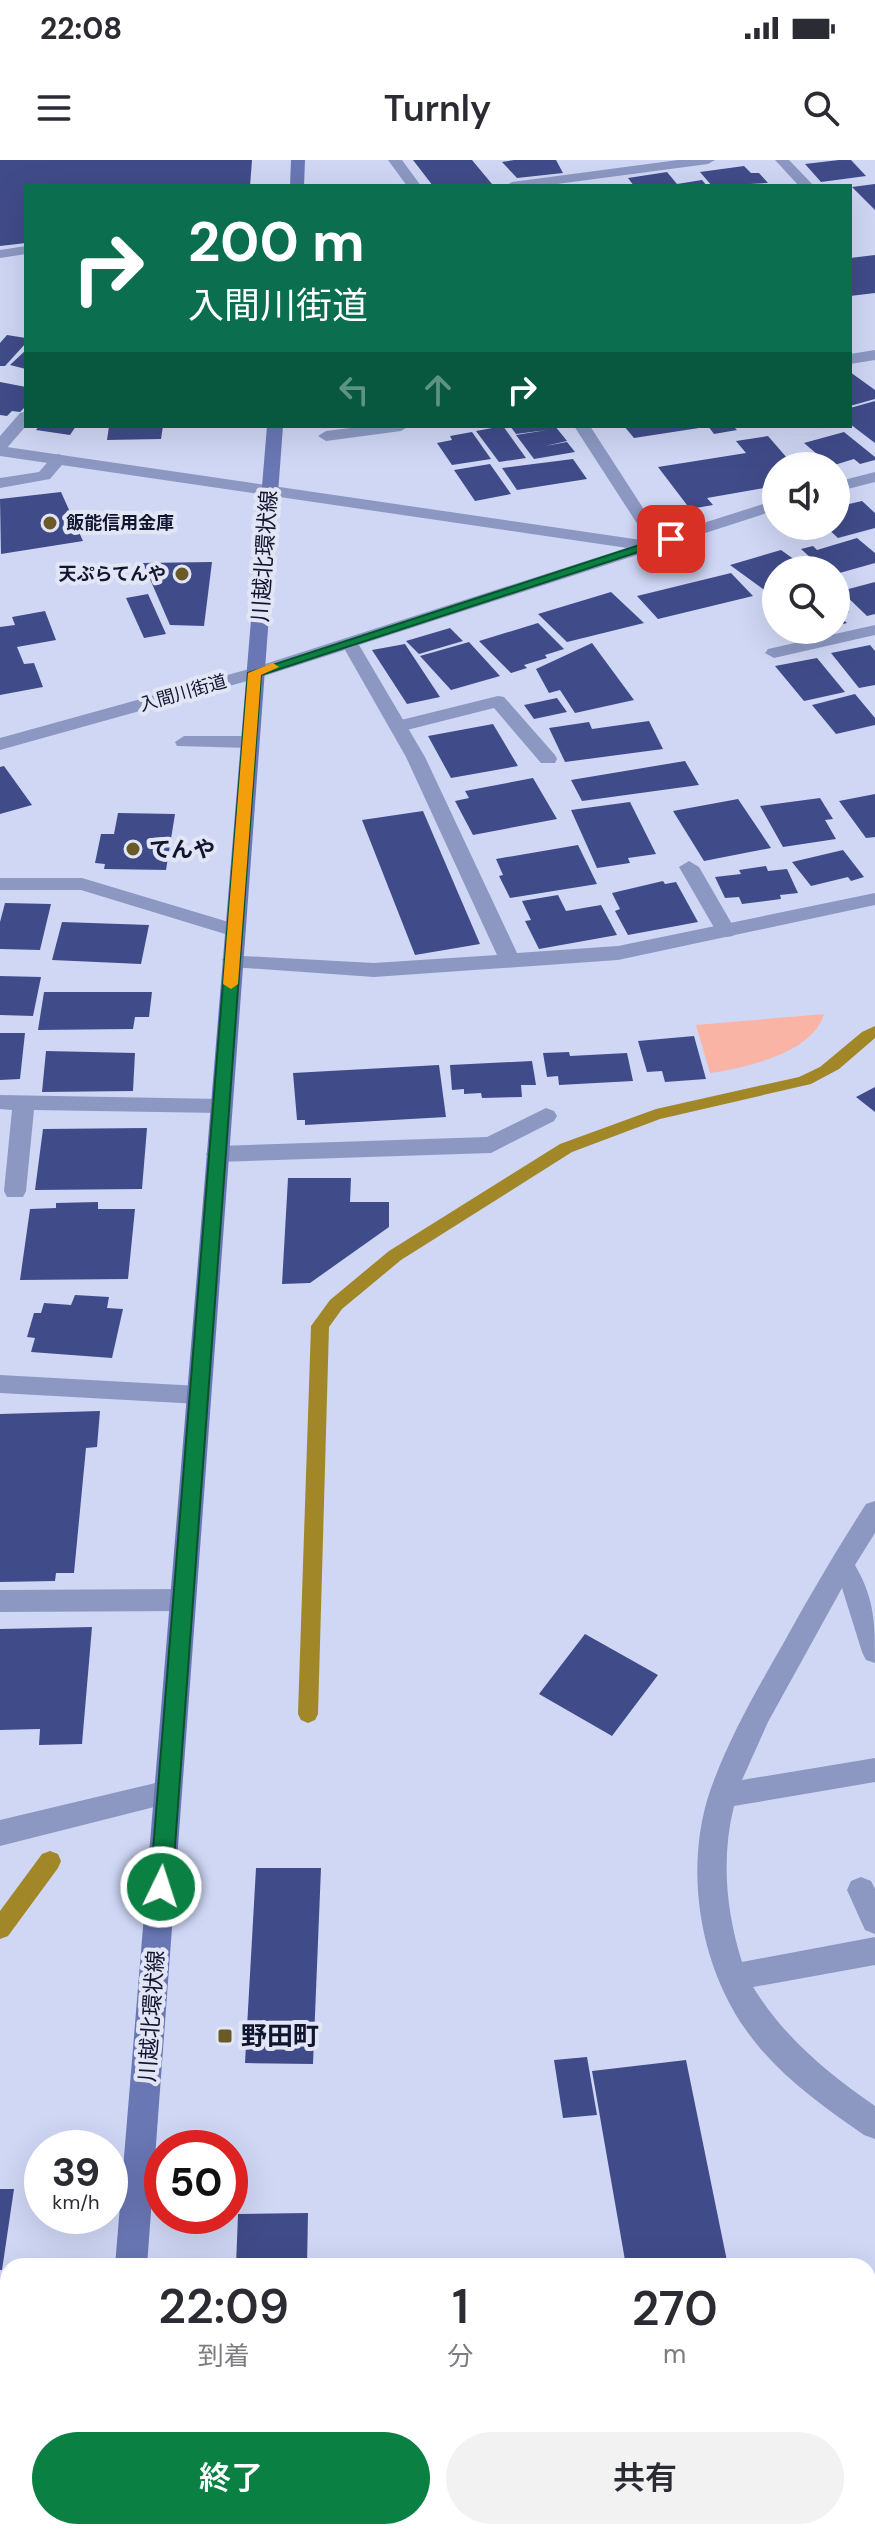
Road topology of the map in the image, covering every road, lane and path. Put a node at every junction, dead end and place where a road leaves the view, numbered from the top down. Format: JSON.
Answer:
{"nodes":[{"id":1,"x":298,"y":160,"type":"edge"},
{"id":2,"x":395,"y":160,"type":"edge"},
{"id":3,"x":708,"y":160,"type":"edge"},
{"id":4,"x":782,"y":160,"type":"edge"},
{"id":5,"x":654,"y":163,"type":"edge"},
{"id":6,"x":598,"y":174,"type":"junction"},
{"id":7,"x":297,"y":184,"type":"edge"},
{"id":8,"x":413,"y":184,"type":"edge"},
{"id":9,"x":526,"y":184,"type":"edge"},
{"id":10,"x":606,"y":184,"type":"edge"},
{"id":11,"x":805,"y":184,"type":"edge"},
{"id":12,"x":24,"y":250,"type":"edge"},
{"id":13,"x":0,"y":254,"type":"edge"},
{"id":14,"x":875,"y":355,"type":"edge"},
{"id":15,"x":852,"y":359,"type":"edge"},
{"id":16,"x":24,"y":419,"type":"edge"},
{"id":17,"x":275,"y":428,"type":"edge"},
{"id":18,"x":386,"y":428,"type":"edge"},
{"id":19,"x":583,"y":428,"type":"edge"},
{"id":20,"x":326,"y":436,"type":"dead end"},
{"id":21,"x":0,"y":449,"type":"edge"},
{"id":22,"x":59,"y":459,"type":"junction"},
{"id":23,"x":868,"y":478,"type":"edge"},
{"id":24,"x":0,"y":483,"type":"edge"},
{"id":25,"x":269,"y":491,"type":"junction"},
{"id":26,"x":875,"y":494,"type":"edge"},
{"id":27,"x":762,"y":509,"type":"edge"},
{"id":28,"x":648,"y":546,"type":"junction"},
{"id":29,"x":875,"y":630,"type":"edge"},
{"id":30,"x":348,"y":641,"type":"junction"},
{"id":31,"x":774,"y":653,"type":"dead end"},
{"id":32,"x":255,"y":673,"type":"junction"},
{"id":33,"x":399,"y":726,"type":"junction"},
{"id":34,"x":184,"y":742,"type":"dead end"},
{"id":35,"x":250,"y":742,"type":"junction"},
{"id":36,"x":0,"y":744,"type":"edge"},
{"id":37,"x":548,"y":759,"type":"dead end"},
{"id":38,"x":689,"y":867,"type":"dead end"},
{"id":39,"x":0,"y":884,"type":"edge"},
{"id":40,"x":875,"y":899,"type":"edge"},
{"id":41,"x":235,"y":931,"type":"junction"},
{"id":42,"x":726,"y":931,"type":"junction"},
{"id":43,"x":232,"y":960,"type":"junction"},
{"id":44,"x":510,"y":960,"type":"junction"},
{"id":45,"x":0,"y":1102,"type":"edge"},
{"id":46,"x":24,"y":1103,"type":"junction"},
{"id":47,"x":221,"y":1106,"type":"junction"},
{"id":48,"x":546,"y":1116,"type":"dead end"},
{"id":49,"x":217,"y":1154,"type":"junction"},
{"id":50,"x":15,"y":1191,"type":"dead end"},
{"id":51,"x":0,"y":1384,"type":"edge"},
{"id":52,"x":199,"y":1395,"type":"junction"},
{"id":53,"x":875,"y":1511,"type":"edge"},
{"id":54,"x":855,"y":1556,"type":"edge"},
{"id":55,"x":866,"y":1590,"type":"edge"},
{"id":56,"x":182,"y":1600,"type":"junction"},
{"id":57,"x":0,"y":1601,"type":"edge"},
{"id":58,"x":875,"y":1652,"type":"edge"},
{"id":59,"x":875,"y":1770,"type":"edge"},
{"id":60,"x":168,"y":1792,"type":"junction"},
{"id":61,"x":723,"y":1796,"type":"junction"},
{"id":62,"x":0,"y":1833,"type":"edge"},
{"id":63,"x":861,"y":1890,"type":"dead end"},
{"id":64,"x":875,"y":1921,"type":"edge"},
{"id":65,"x":875,"y":1951,"type":"edge"},
{"id":66,"x":734,"y":1977,"type":"junction"},
{"id":67,"x":875,"y":2124,"type":"edge"},
{"id":68,"x":132,"y":2258,"type":"edge"}],
"edges":[{"from":1,"to":7,"type":"main road"},
{"from":2,"to":8,"type":"street"},
{"from":3,"to":5,"type":"street"},
{"from":4,"to":11,"type":"street"},
{"from":5,"to":6,"type":"street"},
{"from":6,"to":9,"type":"street"},
{"from":6,"to":10,"type":"street"},
{"from":12,"to":13,"type":"street"},
{"from":14,"to":15,"type":"street"},
{"from":16,"to":21,"type":"street"},
{"from":17,"to":25,"type":"main road","name":"川越北環状線"},
{"from":18,"to":20,"type":"street"},
{"from":19,"to":28,"type":"street"},
{"from":21,"to":22,"type":"street"},
{"from":22,"to":24,"type":"street"},
{"from":22,"to":25,"type":"street"},
{"from":23,"to":26,"type":"street"},
{"from":25,"to":28,"type":"street"},
{"from":25,"to":32,"type":"main road","name":"川越北環状線"},
{"from":27,"to":28,"type":"street","name":"入間川街道"},
{"from":28,"to":30,"type":"street","name":"入間川街道"},
{"from":29,"to":31,"type":"street"},
{"from":30,"to":32,"type":"street","name":"入間川街道"},
{"from":30,"to":33,"type":"street"},
{"from":32,"to":35,"type":"main road","name":"川越北環状線"},
{"from":32,"to":36,"type":"street","name":"入間川街道"},
{"from":33,"to":37,"type":"street"},
{"from":33,"to":44,"type":"street"},
{"from":34,"to":35,"type":"street"},
{"from":35,"to":41,"type":"main road","name":"川越北環状線"},
{"from":38,"to":42,"type":"street"},
{"from":39,"to":41,"type":"street"},
{"from":40,"to":42,"type":"street"},
{"from":41,"to":43,"type":"main road","name":"川越北環状線"},
{"from":42,"to":44,"type":"street"},
{"from":43,"to":44,"type":"street"},
{"from":43,"to":47,"type":"main road","name":"川越北環状線"},
{"from":45,"to":46,"type":"street"},
{"from":46,"to":47,"type":"street"},
{"from":46,"to":50,"type":"street"},
{"from":47,"to":49,"type":"main road","name":"川越北環状線"},
{"from":48,"to":49,"type":"street"},
{"from":49,"to":52,"type":"main road","name":"川越北環状線"},
{"from":51,"to":52,"type":"street"},
{"from":52,"to":56,"type":"main road","name":"川越北環状線"},
{"from":53,"to":54,"type":"street"},
{"from":54,"to":55,"type":"street"},
{"from":54,"to":61,"type":"street"},
{"from":55,"to":58,"type":"street"},
{"from":56,"to":57,"type":"street"},
{"from":56,"to":60,"type":"main road","name":"川越北環状線"},
{"from":59,"to":61,"type":"street"},
{"from":60,"to":62,"type":"street"},
{"from":60,"to":68,"type":"main road","name":"川越北環状線"},
{"from":61,"to":66,"type":"street"},
{"from":63,"to":64,"type":"street"},
{"from":65,"to":66,"type":"street"},
{"from":66,"to":67,"type":"street"}]}
